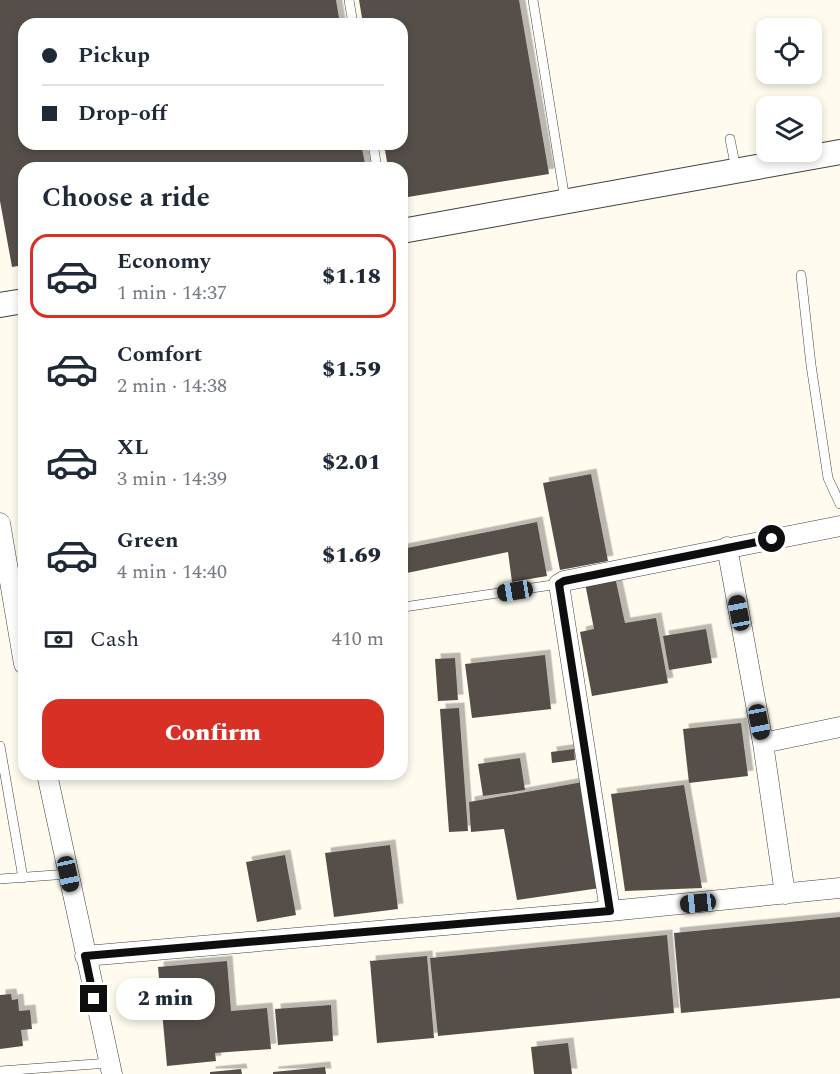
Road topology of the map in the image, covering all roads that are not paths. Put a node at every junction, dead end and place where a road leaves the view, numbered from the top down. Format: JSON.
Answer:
{"nodes":[{"id":1,"x":349,"y":0,"type":"edge"},
{"id":2,"x":533,"y":0,"type":"edge"},
{"id":3,"x":352,"y":18,"type":"edge"},
{"id":4,"x":730,"y":139,"type":"dead end"},
{"id":5,"x":840,"y":152,"type":"edge"},
{"id":6,"x":736,"y":171,"type":"junction"},
{"id":7,"x":566,"y":202,"type":"junction"},
{"id":8,"x":408,"y":230,"type":"edge"},
{"id":9,"x":801,"y":275,"type":"dead end"},
{"id":10,"x":18,"y":302,"type":"edge"},
{"id":11,"x":0,"y":305,"type":"edge"},
{"id":12,"x":840,"y":504,"type":"edge"},
{"id":13,"x":0,"y":523,"type":"edge"},
{"id":14,"x":840,"y":525,"type":"edge"},
{"id":15,"x":727,"y":548,"type":"junction"},
{"id":16,"x":559,"y":584,"type":"junction"},
{"id":17,"x":408,"y":606,"type":"edge"},
{"id":18,"x":18,"y":607,"type":"edge"},
{"id":19,"x":840,"y":727,"type":"edge"},
{"id":20,"x":763,"y":743,"type":"junction"},
{"id":21,"x":0,"y":746,"type":"edge"},
{"id":22,"x":48,"y":780,"type":"edge"},
{"id":23,"x":68,"y":874,"type":"junction"},
{"id":24,"x":23,"y":878,"type":"junction"},
{"id":25,"x":0,"y":879,"type":"edge"},
{"id":26,"x":840,"y":888,"type":"edge"},
{"id":27,"x":786,"y":894,"type":"junction"},
{"id":28,"x":610,"y":911,"type":"junction"},
{"id":29,"x":85,"y":956,"type":"junction"},
{"id":30,"x":110,"y":1068,"type":"edge"},
{"id":31,"x":0,"y":1071,"type":"edge"}],
"edges":[{"from":1,"to":3,"type":"lane"},
{"from":2,"to":7,"type":"lane"},
{"from":4,"to":6,"type":"lane"},
{"from":5,"to":6,"type":"street"},
{"from":6,"to":7,"type":"street"},
{"from":7,"to":8,"type":"street"},
{"from":9,"to":12,"type":"lane"},
{"from":10,"to":11,"type":"street"},
{"from":13,"to":18,"type":"street"},
{"from":14,"to":15,"type":"street"},
{"from":15,"to":16,"type":"street"},
{"from":15,"to":20,"type":"street"},
{"from":16,"to":17,"type":"lane"},
{"from":16,"to":28,"type":"street"},
{"from":19,"to":20,"type":"street"},
{"from":20,"to":27,"type":"street"},
{"from":21,"to":24,"type":"lane"},
{"from":22,"to":23,"type":"street"},
{"from":23,"to":24,"type":"lane"},
{"from":23,"to":29,"type":"street"},
{"from":24,"to":25,"type":"lane"},
{"from":26,"to":27,"type":"street"},
{"from":27,"to":28,"type":"street"},
{"from":28,"to":29,"type":"street"},
{"from":29,"to":30,"type":"street"},
{"from":30,"to":31,"type":"lane"}]}
